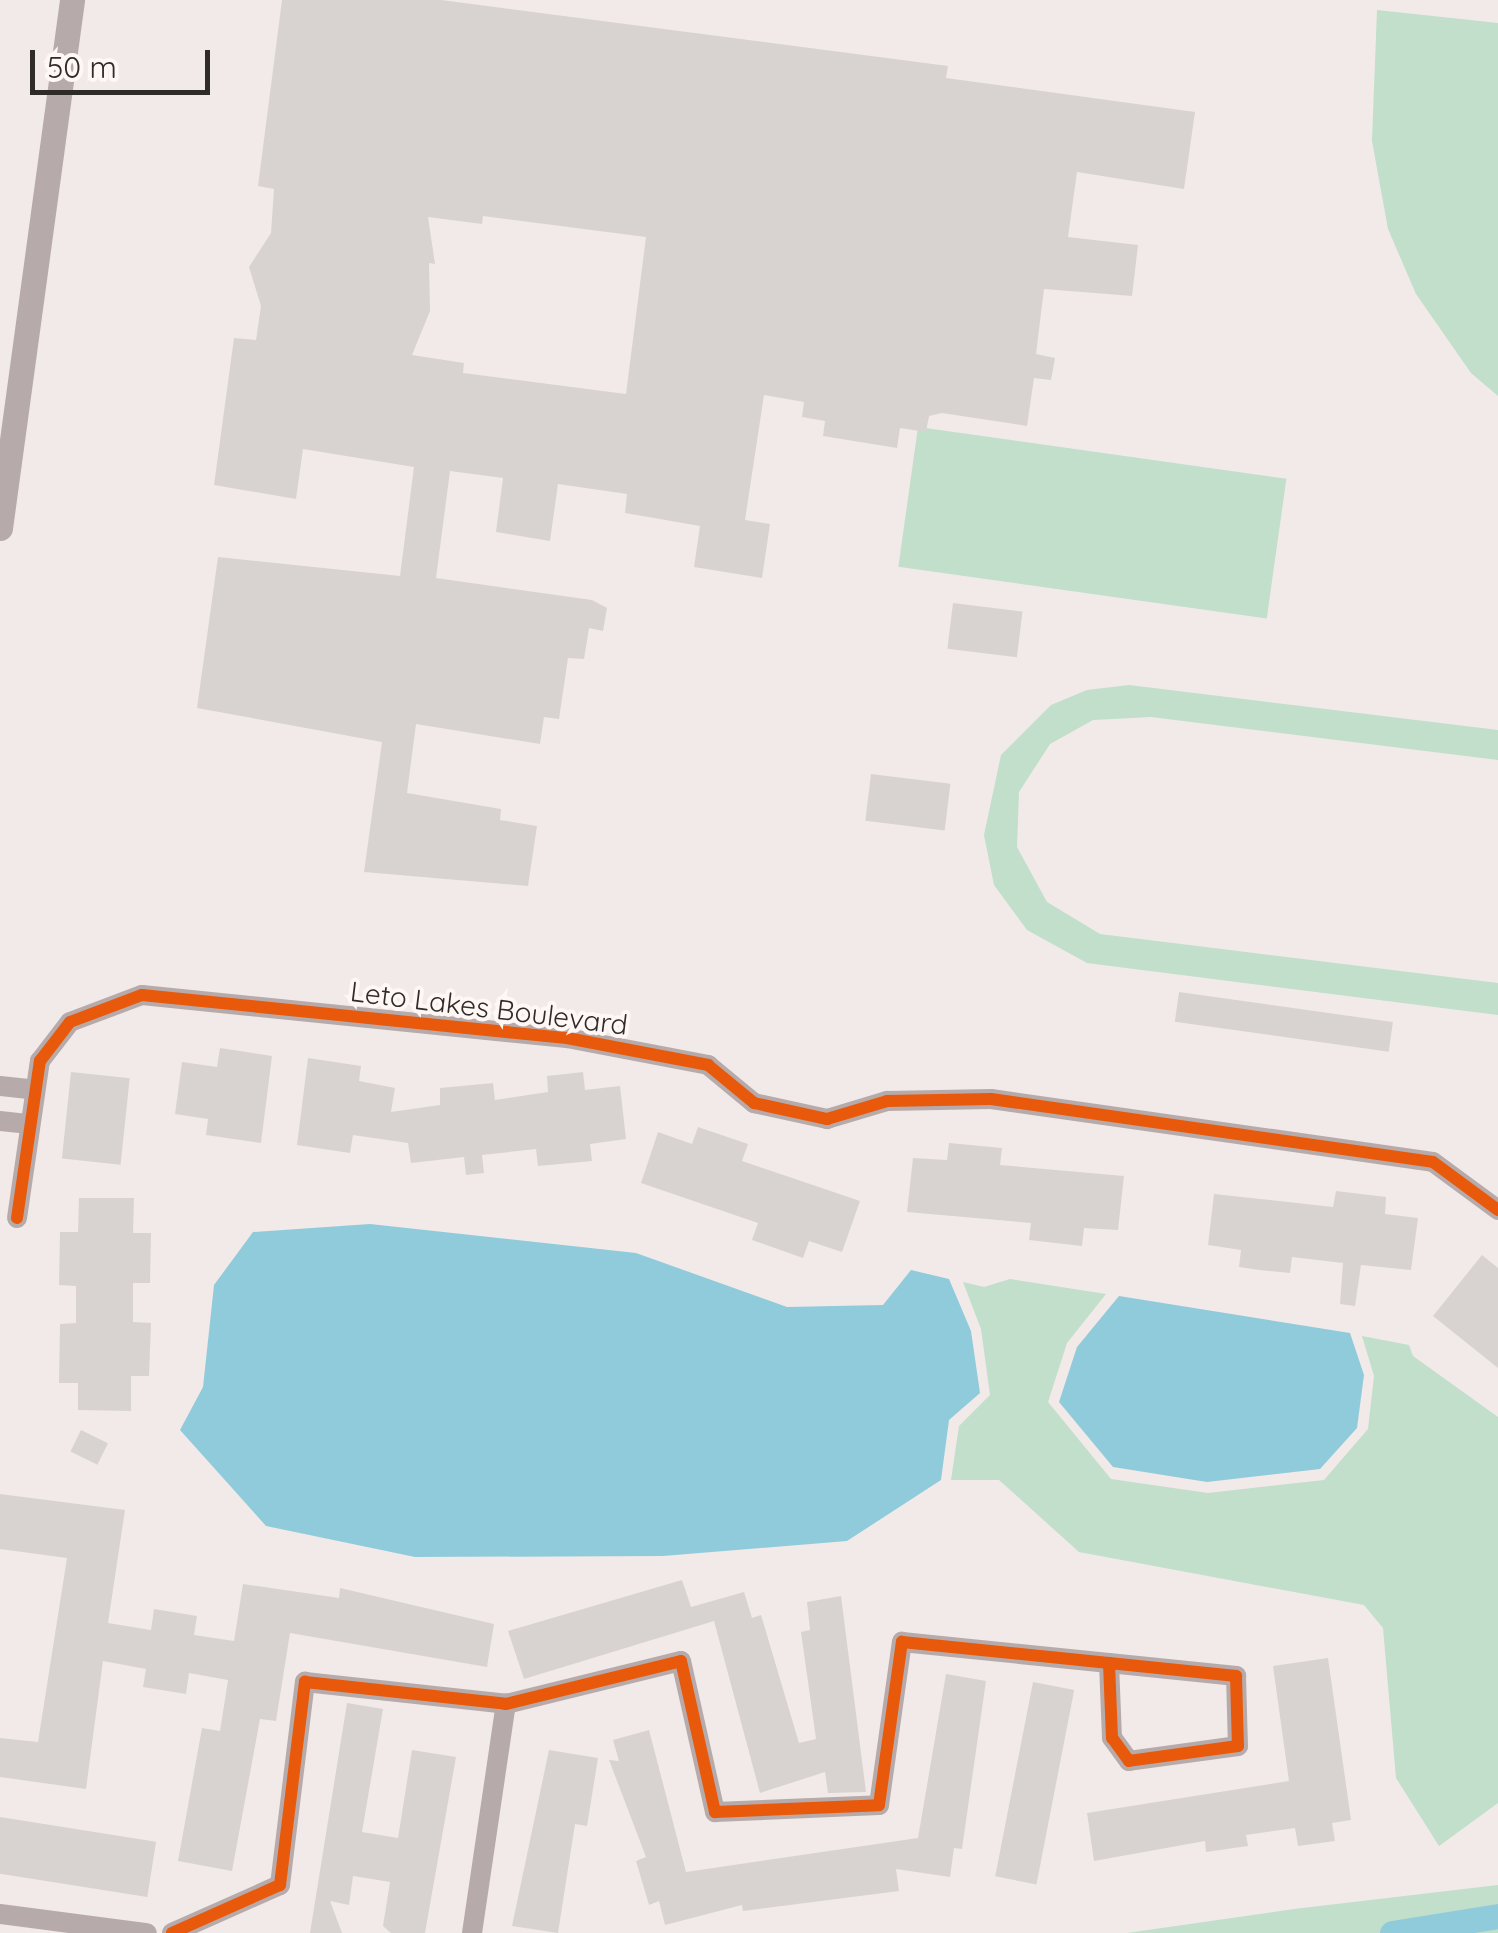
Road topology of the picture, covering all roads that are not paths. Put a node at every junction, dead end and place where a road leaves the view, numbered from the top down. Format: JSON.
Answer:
{"nodes":[{"id":1,"x":72,"y":0,"type":"edge"},
{"id":2,"x":0,"y":528,"type":"edge"},
{"id":3,"x":0,"y":1086,"type":"edge"},
{"id":4,"x":31,"y":1089,"type":"junction"},
{"id":5,"x":0,"y":1121,"type":"edge"},
{"id":6,"x":27,"y":1124,"type":"junction"},
{"id":7,"x":1498,"y":1210,"type":"edge"},
{"id":8,"x":18,"y":1218,"type":"dead end"},
{"id":9,"x":1109,"y":1663,"type":"junction"},
{"id":10,"x":506,"y":1704,"type":"junction"},
{"id":11,"x":0,"y":1914,"type":"edge"},
{"id":12,"x":147,"y":1933,"type":"edge"},
{"id":13,"x":172,"y":1933,"type":"edge"},
{"id":14,"x":472,"y":1933,"type":"edge"}],
"edges":[{"from":1,"to":2,"type":"street"},
{"from":3,"to":4,"type":"street"},
{"from":4,"to":6,"type":"street","name":"Leto Lakes Boulevard"},
{"from":4,"to":7,"type":"street","name":"Leto Lakes Boulevard"},
{"from":5,"to":6,"type":"street"},
{"from":6,"to":8,"type":"street","name":"Leto Lakes Boulevard"},
{"from":9,"to":9,"type":"street"},
{"from":9,"to":10,"type":"street"},
{"from":10,"to":13,"type":"street"},
{"from":10,"to":14,"type":"street"},
{"from":11,"to":12,"type":"street"}]}
